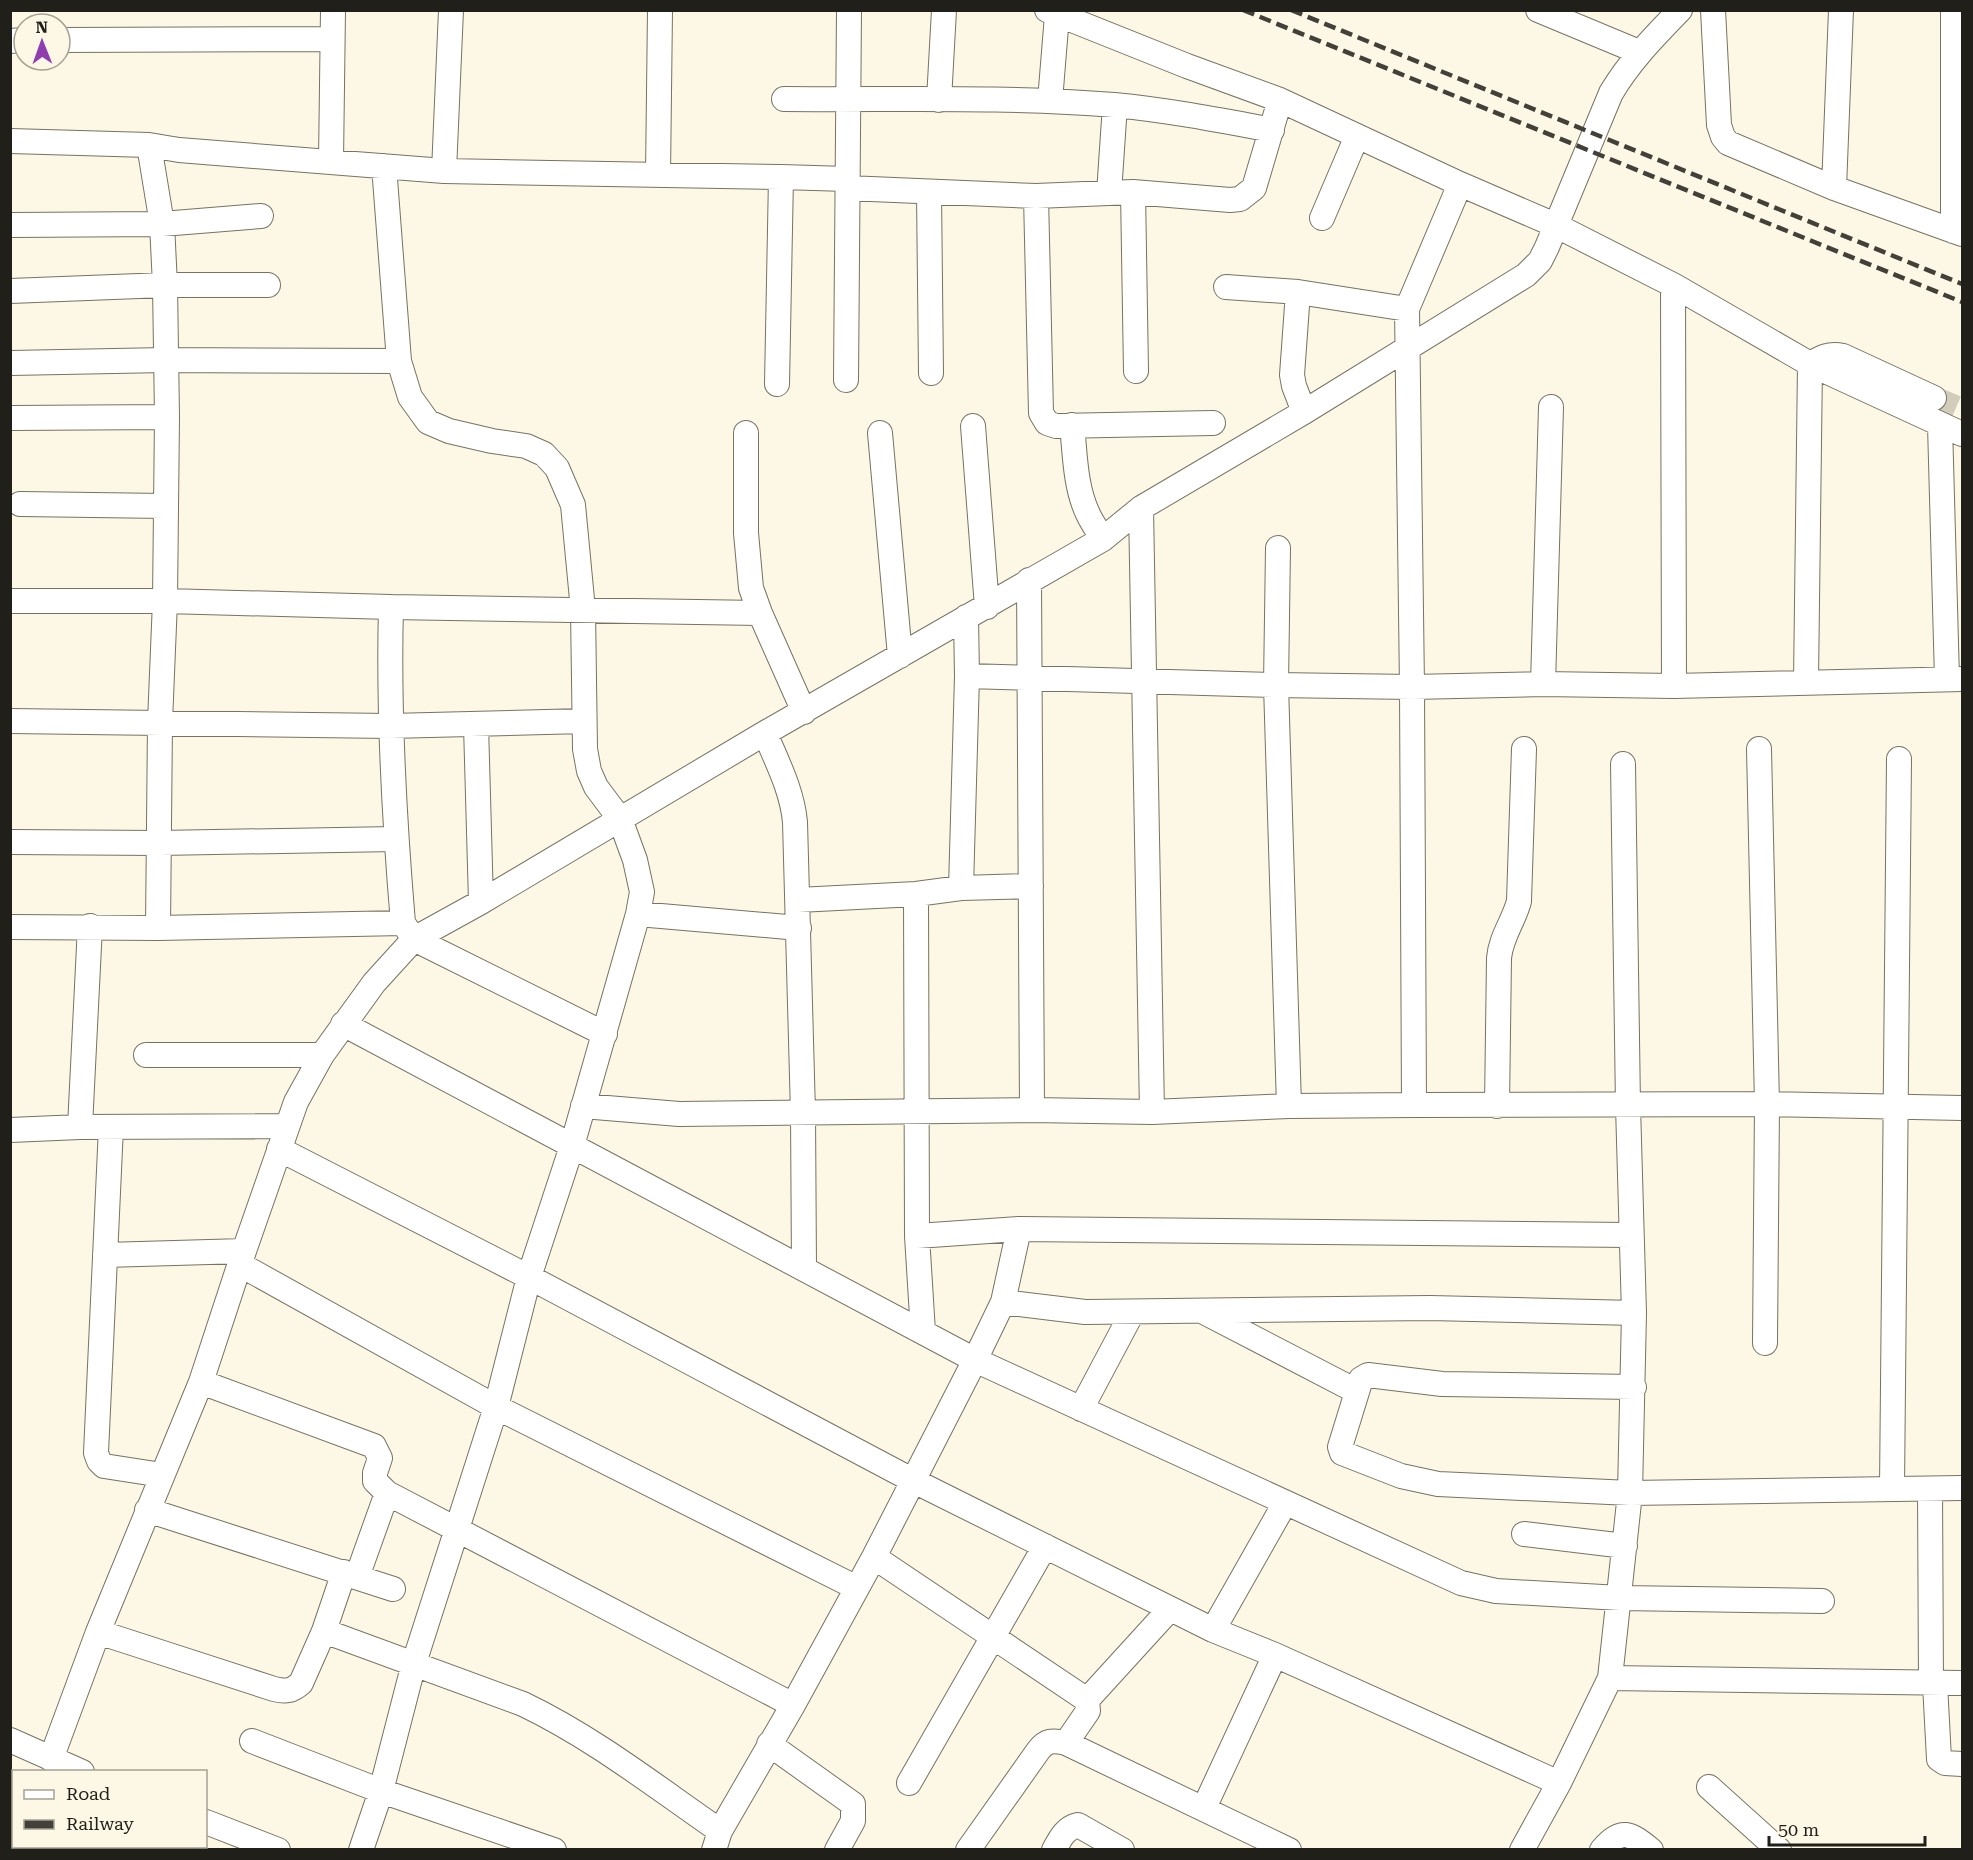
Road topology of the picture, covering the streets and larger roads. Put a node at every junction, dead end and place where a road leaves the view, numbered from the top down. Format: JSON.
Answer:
{"nodes":[{"id":1,"x":333,"y":10,"type":"edge"},
{"id":2,"x":451,"y":10,"type":"edge"},
{"id":3,"x":660,"y":10,"type":"edge"},
{"id":4,"x":849,"y":10,"type":"edge"},
{"id":5,"x":944,"y":10,"type":"edge"},
{"id":6,"x":1538,"y":10,"type":"edge"},
{"id":7,"x":1680,"y":10,"type":"edge"},
{"id":8,"x":1713,"y":10,"type":"edge"},
{"id":9,"x":1841,"y":10,"type":"edge"},
{"id":10,"x":1953,"y":10,"type":"edge"},
{"id":11,"x":1052,"y":13,"type":"edge"},
{"id":12,"x":332,"y":39,"type":"junction"},
{"id":13,"x":72,"y":40,"type":"edge"},
{"id":14,"x":1639,"y":52,"type":"junction"},
{"id":15,"x":784,"y":99,"type":"dead end"},
{"id":16,"x":849,"y":100,"type":"junction"},
{"id":17,"x":939,"y":100,"type":"junction"},
{"id":18,"x":1280,"y":100,"type":"junction"},
{"id":19,"x":1050,"y":101,"type":"junction"},
{"id":20,"x":1115,"y":105,"type":"junction"},
{"id":21,"x":1272,"y":130,"type":"junction"},
{"id":22,"x":1357,"y":136,"type":"junction"},
{"id":23,"x":10,"y":141,"type":"edge"},
{"id":24,"x":149,"y":145,"type":"junction"},
{"id":25,"x":331,"y":161,"type":"junction"},
{"id":26,"x":384,"y":166,"type":"junction"},
{"id":27,"x":444,"y":171,"type":"junction"},
{"id":28,"x":658,"y":175,"type":"junction"},
{"id":29,"x":781,"y":177,"type":"junction"},
{"id":30,"x":847,"y":184,"type":"junction"},
{"id":31,"x":1460,"y":184,"type":"junction"},
{"id":32,"x":1834,"y":188,"type":"junction"},
{"id":33,"x":1133,"y":192,"type":"junction"},
{"id":34,"x":929,"y":193,"type":"junction"},
{"id":35,"x":1109,"y":193,"type":"junction"},
{"id":36,"x":1036,"y":196,"type":"junction"},
{"id":37,"x":261,"y":216,"type":"dead end"},
{"id":38,"x":1322,"y":218,"type":"dead end"},
{"id":39,"x":162,"y":224,"type":"junction"},
{"id":40,"x":10,"y":225,"type":"edge"},
{"id":41,"x":1555,"y":225,"type":"junction"},
{"id":42,"x":1958,"y":232,"type":"edge"},
{"id":43,"x":165,"y":285,"type":"junction"},
{"id":44,"x":268,"y":285,"type":"dead end"},
{"id":45,"x":1673,"y":285,"type":"junction"},
{"id":46,"x":1226,"y":287,"type":"dead end"},
{"id":47,"x":10,"y":291,"type":"edge"},
{"id":48,"x":1298,"y":292,"type":"junction"},
{"id":49,"x":1407,"y":309,"type":"junction"},
{"id":50,"x":1408,"y":348,"type":"junction"},
{"id":51,"x":166,"y":360,"type":"junction"},
{"id":52,"x":399,"y":361,"type":"junction"},
{"id":53,"x":10,"y":363,"type":"edge"},
{"id":54,"x":1810,"y":364,"type":"junction"},
{"id":55,"x":1136,"y":371,"type":"dead end"},
{"id":56,"x":931,"y":374,"type":"dead end"},
{"id":57,"x":846,"y":380,"type":"dead end"},
{"id":58,"x":777,"y":384,"type":"dead end"},
{"id":59,"x":1934,"y":398,"type":"tunnel mouth"},
{"id":60,"x":1551,"y":407,"type":"dead end"},
{"id":61,"x":1304,"y":412,"type":"junction"},
{"id":62,"x":167,"y":417,"type":"junction"},
{"id":63,"x":10,"y":418,"type":"edge"},
{"id":64,"x":1213,"y":423,"type":"dead end"},
{"id":65,"x":1072,"y":425,"type":"junction"},
{"id":66,"x":1940,"y":425,"type":"junction"},
{"id":67,"x":973,"y":426,"type":"dead end"},
{"id":68,"x":746,"y":433,"type":"dead end"},
{"id":69,"x":880,"y":433,"type":"dead end"},
{"id":70,"x":1962,"y":434,"type":"edge"},
{"id":71,"x":20,"y":504,"type":"dead end"},
{"id":72,"x":166,"y":506,"type":"junction"},
{"id":73,"x":1142,"y":508,"type":"junction"},
{"id":74,"x":1103,"y":539,"type":"junction"},
{"id":75,"x":1278,"y":548,"type":"dead end"},
{"id":76,"x":1029,"y":580,"type":"junction"},
{"id":77,"x":10,"y":601,"type":"edge"},
{"id":78,"x":165,"y":601,"type":"junction"},
{"id":79,"x":391,"y":607,"type":"junction"},
{"id":80,"x":583,"y":610,"type":"junction"},
{"id":81,"x":976,"y":612,"type":"junction"},
{"id":82,"x":760,"y":613,"type":"junction"},
{"id":83,"x":900,"y":656,"type":"junction"},
{"id":84,"x":967,"y":676,"type":"junction"},
{"id":85,"x":1030,"y":678,"type":"junction"},
{"id":86,"x":1954,"y":679,"type":"edge"},
{"id":87,"x":1145,"y":681,"type":"junction"},
{"id":88,"x":1806,"y":682,"type":"junction"},
{"id":89,"x":1543,"y":684,"type":"junction"},
{"id":90,"x":1276,"y":686,"type":"junction"},
{"id":91,"x":1674,"y":686,"type":"junction"},
{"id":92,"x":1412,"y":687,"type":"junction"},
{"id":93,"x":804,"y":712,"type":"junction"},
{"id":94,"x":10,"y":721,"type":"edge"},
{"id":95,"x":585,"y":721,"type":"junction"},
{"id":96,"x":160,"y":722,"type":"junction"},
{"id":97,"x":476,"y":724,"type":"junction"},
{"id":98,"x":390,"y":726,"type":"junction"},
{"id":99,"x":765,"y":733,"type":"junction"},
{"id":100,"x":1524,"y":749,"type":"dead end"},
{"id":101,"x":1759,"y":749,"type":"dead end"},
{"id":102,"x":1899,"y":759,"type":"dead end"},
{"id":103,"x":1623,"y":764,"type":"dead end"},
{"id":104,"x":620,"y":819,"type":"junction"},
{"id":105,"x":395,"y":839,"type":"junction"},
{"id":106,"x":10,"y":842,"type":"edge"},
{"id":107,"x":159,"y":843,"type":"junction"},
{"id":108,"x":1031,"y":886,"type":"junction"},
{"id":109,"x":961,"y":888,"type":"junction"},
{"id":110,"x":916,"y":894,"type":"junction"},
{"id":111,"x":798,"y":900,"type":"junction"},
{"id":112,"x":481,"y":902,"type":"junction"},
{"id":113,"x":638,"y":914,"type":"junction"},
{"id":114,"x":90,"y":926,"type":"junction"},
{"id":115,"x":10,"y":927,"type":"edge"},
{"id":116,"x":158,"y":928,"type":"junction"},
{"id":117,"x":799,"y":928,"type":"junction"},
{"id":118,"x":408,"y":931,"type":"junction"},
{"id":119,"x":343,"y":1024,"type":"junction"},
{"id":120,"x":605,"y":1034,"type":"junction"},
{"id":121,"x":146,"y":1055,"type":"dead end"},
{"id":122,"x":322,"y":1055,"type":"junction"},
{"id":123,"x":1767,"y":1104,"type":"junction"},
{"id":124,"x":1896,"y":1105,"type":"junction"},
{"id":125,"x":583,"y":1106,"type":"junction"},
{"id":126,"x":1289,"y":1106,"type":"junction"},
{"id":127,"x":1414,"y":1106,"type":"junction"},
{"id":128,"x":1497,"y":1106,"type":"junction"},
{"id":129,"x":1628,"y":1106,"type":"junction"},
{"id":130,"x":1962,"y":1108,"type":"edge"},
{"id":131,"x":1032,"y":1110,"type":"junction"},
{"id":132,"x":917,"y":1112,"type":"junction"},
{"id":133,"x":1152,"y":1112,"type":"junction"},
{"id":134,"x":803,"y":1113,"type":"junction"},
{"id":135,"x":286,"y":1126,"type":"junction"},
{"id":136,"x":80,"y":1127,"type":"junction"},
{"id":137,"x":111,"y":1127,"type":"junction"},
{"id":138,"x":10,"y":1130,"type":"edge"},
{"id":139,"x":572,"y":1146,"type":"junction"},
{"id":140,"x":279,"y":1149,"type":"junction"},
{"id":141,"x":1019,"y":1229,"type":"junction"},
{"id":142,"x":1631,"y":1235,"type":"junction"},
{"id":143,"x":917,"y":1236,"type":"junction"},
{"id":144,"x":105,"y":1255,"type":"junction"},
{"id":145,"x":241,"y":1257,"type":"junction"},
{"id":146,"x":804,"y":1268,"type":"junction"},
{"id":147,"x":529,"y":1277,"type":"junction"},
{"id":148,"x":1003,"y":1302,"type":"junction"},
{"id":149,"x":1200,"y":1310,"type":"junction"},
{"id":150,"x":1132,"y":1313,"type":"junction"},
{"id":151,"x":1634,"y":1314,"type":"junction"},
{"id":152,"x":923,"y":1332,"type":"junction"},
{"id":153,"x":1765,"y":1343,"type":"dead end"},
{"id":154,"x":975,"y":1360,"type":"junction"},
{"id":155,"x":201,"y":1382,"type":"junction"},
{"id":156,"x":1634,"y":1387,"type":"junction"},
{"id":157,"x":1356,"y":1391,"type":"junction"},
{"id":158,"x":496,"y":1407,"type":"junction"},
{"id":159,"x":1081,"y":1409,"type":"junction"},
{"id":160,"x":162,"y":1475,"type":"junction"},
{"id":161,"x":912,"y":1480,"type":"junction"},
{"id":162,"x":1962,"y":1488,"type":"edge"},
{"id":163,"x":1892,"y":1489,"type":"junction"},
{"id":164,"x":1930,"y":1489,"type":"junction"},
{"id":165,"x":387,"y":1493,"type":"junction"},
{"id":166,"x":1630,"y":1493,"type":"junction"},
{"id":167,"x":1285,"y":1503,"type":"junction"},
{"id":168,"x":147,"y":1510,"type":"junction"},
{"id":169,"x":457,"y":1528,"type":"junction"},
{"id":170,"x":1524,"y":1534,"type":"dead end"},
{"id":171,"x":1046,"y":1546,"type":"junction"},
{"id":172,"x":1625,"y":1546,"type":"junction"},
{"id":173,"x":874,"y":1557,"type":"junction"},
{"id":174,"x":351,"y":1575,"type":"junction"},
{"id":175,"x":857,"y":1588,"type":"junction"},
{"id":176,"x":393,"y":1589,"type":"dead end"},
{"id":177,"x":1620,"y":1598,"type":"junction"},
{"id":178,"x":1822,"y":1601,"type":"dead end"},
{"id":179,"x":1170,"y":1609,"type":"junction"},
{"id":180,"x":1213,"y":1630,"type":"junction"},
{"id":181,"x":324,"y":1631,"type":"junction"},
{"id":182,"x":98,"y":1632,"type":"junction"},
{"id":183,"x":993,"y":1638,"type":"junction"},
{"id":184,"x":1275,"y":1655,"type":"junction"},
{"id":185,"x":414,"y":1663,"type":"junction"},
{"id":186,"x":1610,"y":1678,"type":"junction"},
{"id":187,"x":1962,"y":1683,"type":"edge"},
{"id":188,"x":1933,"y":1684,"type":"junction"},
{"id":189,"x":1087,"y":1700,"type":"junction"},
{"id":190,"x":793,"y":1705,"type":"junction"},
{"id":191,"x":10,"y":1740,"type":"edge"},
{"id":192,"x":252,"y":1741,"type":"dead end"},
{"id":193,"x":1066,"y":1743,"type":"junction"},
{"id":194,"x":770,"y":1744,"type":"junction"},
{"id":195,"x":51,"y":1759,"type":"junction"},
{"id":196,"x":1962,"y":1764,"type":"edge"},
{"id":197,"x":77,"y":1770,"type":"edge"},
{"id":198,"x":909,"y":1783,"type":"dead end"},
{"id":199,"x":1559,"y":1783,"type":"junction"},
{"id":200,"x":1709,"y":1787,"type":"dead end"},
{"id":201,"x":381,"y":1791,"type":"junction"},
{"id":202,"x":1204,"y":1808,"type":"junction"},
{"id":203,"x":207,"y":1822,"type":"edge"},
{"id":204,"x":717,"y":1840,"type":"edge"},
{"id":205,"x":541,"y":1847,"type":"edge"},
{"id":206,"x":278,"y":1850,"type":"edge"},
{"id":207,"x":362,"y":1850,"type":"edge"},
{"id":208,"x":837,"y":1850,"type":"edge"},
{"id":209,"x":968,"y":1850,"type":"edge"},
{"id":210,"x":1054,"y":1850,"type":"edge"},
{"id":211,"x":1122,"y":1850,"type":"edge"},
{"id":212,"x":1289,"y":1850,"type":"edge"},
{"id":213,"x":1522,"y":1850,"type":"edge"},
{"id":214,"x":1602,"y":1850,"type":"edge"},
{"id":215,"x":1651,"y":1850,"type":"edge"},
{"id":216,"x":1779,"y":1850,"type":"edge"}],
"edges":[{"from":1,"to":12,"type":"street"},
{"from":2,"to":27,"type":"street"},
{"from":3,"to":28,"type":"street"},
{"from":4,"to":16,"type":"street"},
{"from":5,"to":17,"type":"street"},
{"from":6,"to":14,"type":"street"},
{"from":7,"to":14,"type":"street"},
{"from":8,"to":32,"type":"street"},
{"from":9,"to":32,"type":"street"},
{"from":10,"to":42,"type":"street"},
{"from":11,"to":18,"type":"street"},
{"from":11,"to":19,"type":"street"},
{"from":12,"to":13,"type":"street"},
{"from":12,"to":25,"type":"street"},
{"from":14,"to":41,"type":"street"},
{"from":15,"to":16,"type":"street"},
{"from":16,"to":17,"type":"street"},
{"from":16,"to":30,"type":"street"},
{"from":17,"to":19,"type":"street"},
{"from":18,"to":21,"type":"street"},
{"from":18,"to":22,"type":"street"},
{"from":19,"to":20,"type":"street"},
{"from":20,"to":21,"type":"street"},
{"from":20,"to":35,"type":"street"},
{"from":21,"to":33,"type":"street"},
{"from":22,"to":31,"type":"street"},
{"from":22,"to":38,"type":"street"},
{"from":23,"to":24,"type":"street"},
{"from":24,"to":25,"type":"street"},
{"from":24,"to":39,"type":"street"},
{"from":25,"to":26,"type":"street"},
{"from":26,"to":27,"type":"street"},
{"from":26,"to":52,"type":"street"},
{"from":27,"to":28,"type":"street"},
{"from":28,"to":29,"type":"street"},
{"from":29,"to":30,"type":"street"},
{"from":29,"to":58,"type":"street"},
{"from":30,"to":34,"type":"street"},
{"from":30,"to":57,"type":"street"},
{"from":31,"to":41,"type":"street"},
{"from":31,"to":49,"type":"street"},
{"from":32,"to":42,"type":"street"},
{"from":33,"to":35,"type":"street"},
{"from":33,"to":55,"type":"street"},
{"from":34,"to":36,"type":"street"},
{"from":34,"to":56,"type":"street"},
{"from":35,"to":36,"type":"street"},
{"from":36,"to":65,"type":"street"},
{"from":37,"to":39,"type":"street"},
{"from":39,"to":40,"type":"street"},
{"from":39,"to":43,"type":"street"},
{"from":41,"to":45,"type":"street"},
{"from":41,"to":50,"type":"street"},
{"from":43,"to":44,"type":"street"},
{"from":43,"to":47,"type":"street"},
{"from":43,"to":51,"type":"street"},
{"from":45,"to":54,"type":"street"},
{"from":45,"to":91,"type":"street"},
{"from":46,"to":48,"type":"street"},
{"from":48,"to":49,"type":"street"},
{"from":48,"to":61,"type":"street"},
{"from":49,"to":50,"type":"street"},
{"from":50,"to":61,"type":"street"},
{"from":50,"to":92,"type":"street"},
{"from":51,"to":52,"type":"street"},
{"from":51,"to":53,"type":"street"},
{"from":51,"to":62,"type":"street"},
{"from":52,"to":80,"type":"street"},
{"from":54,"to":59,"type":"street"},
{"from":54,"to":66,"type":"street"},
{"from":54,"to":88,"type":"street"},
{"from":60,"to":89,"type":"street"},
{"from":61,"to":73,"type":"street"},
{"from":62,"to":63,"type":"street"},
{"from":62,"to":72,"type":"street"},
{"from":64,"to":65,"type":"street"},
{"from":65,"to":74,"type":"street"},
{"from":66,"to":70,"type":"street"},
{"from":66,"to":86,"type":"street"},
{"from":67,"to":81,"type":"street"},
{"from":68,"to":82,"type":"street"},
{"from":69,"to":83,"type":"street"},
{"from":71,"to":72,"type":"street"},
{"from":72,"to":78,"type":"street"},
{"from":73,"to":74,"type":"street"},
{"from":73,"to":87,"type":"street"},
{"from":74,"to":76,"type":"street"},
{"from":75,"to":90,"type":"street"},
{"from":76,"to":81,"type":"street"},
{"from":76,"to":85,"type":"street"},
{"from":77,"to":78,"type":"street"},
{"from":78,"to":79,"type":"street"},
{"from":78,"to":96,"type":"street"},
{"from":79,"to":80,"type":"street"},
{"from":79,"to":98,"type":"street"},
{"from":80,"to":82,"type":"street"},
{"from":80,"to":95,"type":"street"},
{"from":81,"to":83,"type":"street"},
{"from":81,"to":84,"type":"street"},
{"from":82,"to":93,"type":"street"},
{"from":83,"to":93,"type":"street"},
{"from":84,"to":85,"type":"street"},
{"from":84,"to":109,"type":"street"},
{"from":85,"to":87,"type":"street"},
{"from":85,"to":108,"type":"street"},
{"from":86,"to":88,"type":"street"},
{"from":87,"to":90,"type":"street"},
{"from":87,"to":133,"type":"street"},
{"from":88,"to":91,"type":"street"},
{"from":89,"to":91,"type":"street"},
{"from":89,"to":92,"type":"street"},
{"from":90,"to":92,"type":"street"},
{"from":90,"to":126,"type":"street"},
{"from":92,"to":127,"type":"street"},
{"from":93,"to":99,"type":"street"},
{"from":94,"to":96,"type":"street"},
{"from":95,"to":97,"type":"street"},
{"from":95,"to":104,"type":"street"},
{"from":96,"to":98,"type":"street"},
{"from":96,"to":107,"type":"street"},
{"from":97,"to":98,"type":"street"},
{"from":97,"to":112,"type":"street"},
{"from":98,"to":105,"type":"street"},
{"from":99,"to":104,"type":"street"},
{"from":99,"to":111,"type":"street"},
{"from":100,"to":128,"type":"street"},
{"from":101,"to":123,"type":"street"},
{"from":102,"to":124,"type":"street"},
{"from":103,"to":129,"type":"street"},
{"from":104,"to":112,"type":"street"},
{"from":104,"to":113,"type":"street"},
{"from":105,"to":107,"type":"street"},
{"from":105,"to":118,"type":"street"},
{"from":106,"to":107,"type":"street"},
{"from":107,"to":116,"type":"street"},
{"from":108,"to":109,"type":"street"},
{"from":108,"to":131,"type":"street"},
{"from":109,"to":110,"type":"street"},
{"from":110,"to":111,"type":"street"},
{"from":110,"to":132,"type":"street"},
{"from":111,"to":117,"type":"street"},
{"from":112,"to":118,"type":"street"},
{"from":113,"to":117,"type":"street"},
{"from":113,"to":120,"type":"street"},
{"from":114,"to":115,"type":"street"},
{"from":114,"to":116,"type":"street"},
{"from":114,"to":136,"type":"street"},
{"from":116,"to":118,"type":"street"},
{"from":117,"to":134,"type":"street"},
{"from":118,"to":119,"type":"street"},
{"from":118,"to":120,"type":"street"},
{"from":119,"to":122,"type":"street"},
{"from":119,"to":139,"type":"street"},
{"from":120,"to":125,"type":"street"},
{"from":121,"to":122,"type":"street"},
{"from":122,"to":135,"type":"street"},
{"from":123,"to":124,"type":"street"},
{"from":123,"to":129,"type":"street"},
{"from":123,"to":153,"type":"street"},
{"from":124,"to":130,"type":"street"},
{"from":124,"to":163,"type":"street"},
{"from":125,"to":134,"type":"street"},
{"from":125,"to":139,"type":"street"},
{"from":126,"to":127,"type":"street"},
{"from":126,"to":133,"type":"street"},
{"from":127,"to":128,"type":"street"},
{"from":128,"to":129,"type":"street"},
{"from":129,"to":142,"type":"street"},
{"from":131,"to":132,"type":"street"},
{"from":131,"to":133,"type":"street"},
{"from":132,"to":134,"type":"street"},
{"from":132,"to":143,"type":"street"},
{"from":134,"to":146,"type":"street"},
{"from":135,"to":137,"type":"street"},
{"from":135,"to":140,"type":"street"},
{"from":136,"to":137,"type":"street"},
{"from":136,"to":138,"type":"street"},
{"from":137,"to":144,"type":"street"},
{"from":139,"to":146,"type":"street"},
{"from":139,"to":147,"type":"street"},
{"from":140,"to":145,"type":"street"},
{"from":140,"to":147,"type":"street"},
{"from":141,"to":142,"type":"street"},
{"from":141,"to":143,"type":"street"},
{"from":141,"to":148,"type":"street"},
{"from":142,"to":151,"type":"street"},
{"from":143,"to":152,"type":"street"},
{"from":144,"to":145,"type":"street"},
{"from":144,"to":160,"type":"street"},
{"from":145,"to":155,"type":"street"},
{"from":145,"to":158,"type":"street"},
{"from":146,"to":152,"type":"street"},
{"from":147,"to":158,"type":"street"},
{"from":147,"to":161,"type":"street"},
{"from":148,"to":150,"type":"street"},
{"from":148,"to":154,"type":"street"},
{"from":149,"to":150,"type":"street"},
{"from":149,"to":151,"type":"street"},
{"from":149,"to":157,"type":"street"},
{"from":150,"to":159,"type":"street"},
{"from":151,"to":156,"type":"street"},
{"from":152,"to":154,"type":"street"},
{"from":154,"to":159,"type":"street"},
{"from":154,"to":161,"type":"street"},
{"from":155,"to":160,"type":"street"},
{"from":155,"to":165,"type":"street"},
{"from":156,"to":157,"type":"street"},
{"from":156,"to":166,"type":"street"},
{"from":157,"to":166,"type":"street"},
{"from":158,"to":169,"type":"street"},
{"from":158,"to":175,"type":"street"},
{"from":159,"to":167,"type":"street"},
{"from":160,"to":168,"type":"street"},
{"from":161,"to":171,"type":"street"},
{"from":161,"to":173,"type":"street"},
{"from":162,"to":164,"type":"street"},
{"from":163,"to":164,"type":"street"},
{"from":163,"to":166,"type":"street"},
{"from":164,"to":188,"type":"street"},
{"from":165,"to":169,"type":"street"},
{"from":165,"to":174,"type":"street"},
{"from":166,"to":172,"type":"street"},
{"from":167,"to":177,"type":"street"},
{"from":167,"to":180,"type":"street"},
{"from":168,"to":174,"type":"street"},
{"from":168,"to":182,"type":"street"},
{"from":169,"to":185,"type":"street"},
{"from":169,"to":190,"type":"street"},
{"from":170,"to":172,"type":"street"},
{"from":171,"to":179,"type":"street"},
{"from":171,"to":183,"type":"street"},
{"from":172,"to":177,"type":"street"},
{"from":173,"to":175,"type":"street"},
{"from":173,"to":183,"type":"street"},
{"from":174,"to":176,"type":"street"},
{"from":174,"to":181,"type":"street"},
{"from":175,"to":190,"type":"street"},
{"from":177,"to":178,"type":"street"},
{"from":177,"to":186,"type":"street"},
{"from":179,"to":180,"type":"street"},
{"from":179,"to":189,"type":"street"},
{"from":180,"to":184,"type":"street"},
{"from":181,"to":182,"type":"street"},
{"from":181,"to":185,"type":"street"},
{"from":182,"to":195,"type":"street"},
{"from":183,"to":189,"type":"street"},
{"from":183,"to":198,"type":"street"},
{"from":184,"to":199,"type":"street"},
{"from":184,"to":202,"type":"street"},
{"from":185,"to":201,"type":"street"},
{"from":185,"to":204,"type":"street"},
{"from":186,"to":188,"type":"street"},
{"from":186,"to":199,"type":"street"},
{"from":187,"to":188,"type":"street"},
{"from":188,"to":196,"type":"street"},
{"from":189,"to":193,"type":"street"},
{"from":190,"to":194,"type":"street"},
{"from":191,"to":195,"type":"street"},
{"from":192,"to":201,"type":"street"},
{"from":193,"to":202,"type":"street"},
{"from":193,"to":209,"type":"street"},
{"from":194,"to":204,"type":"street"},
{"from":194,"to":208,"type":"street"},
{"from":195,"to":197,"type":"street"},
{"from":199,"to":213,"type":"street"},
{"from":200,"to":216,"type":"street"},
{"from":201,"to":205,"type":"street"},
{"from":201,"to":207,"type":"street"},
{"from":202,"to":212,"type":"street"},
{"from":203,"to":206,"type":"street"},
{"from":210,"to":211,"type":"street"},
{"from":214,"to":215,"type":"street"}]}
